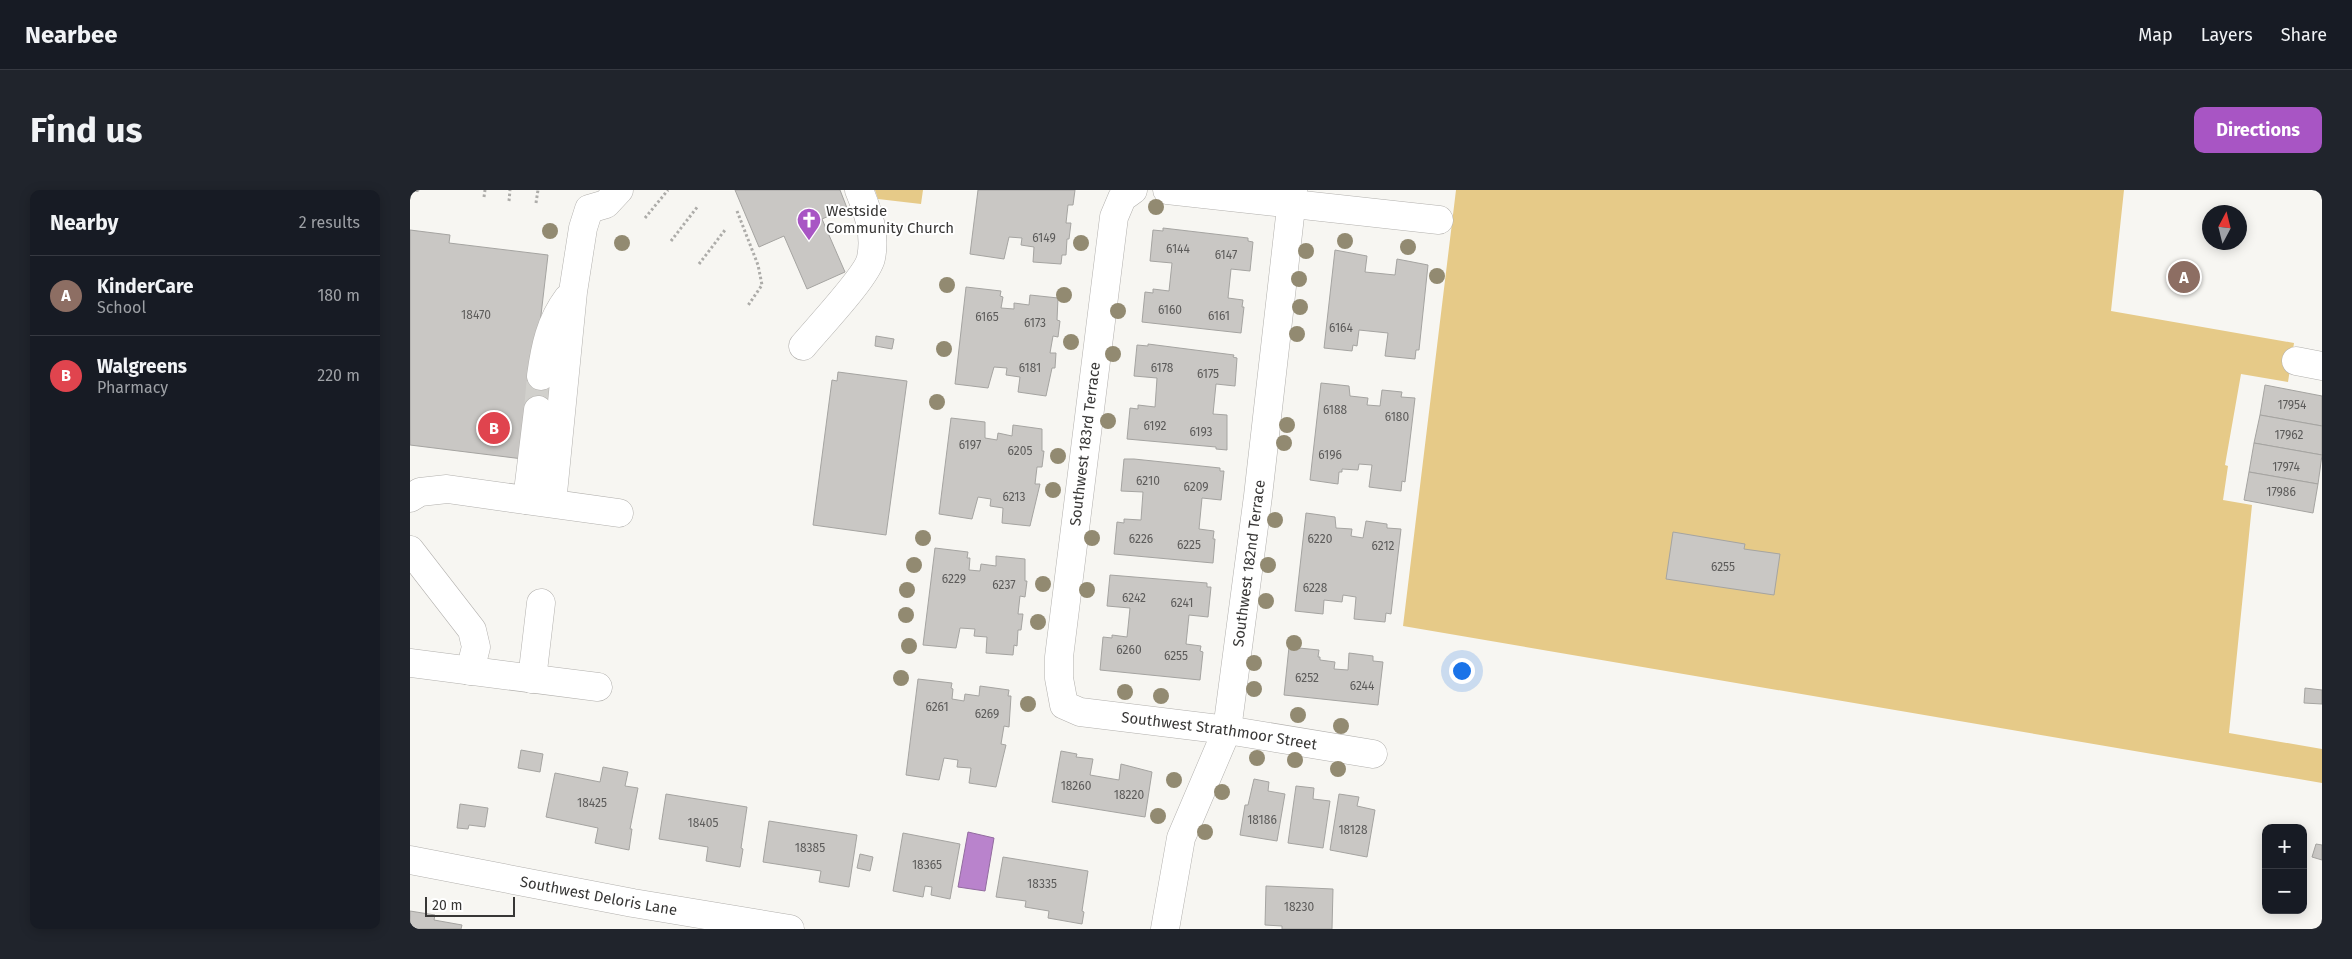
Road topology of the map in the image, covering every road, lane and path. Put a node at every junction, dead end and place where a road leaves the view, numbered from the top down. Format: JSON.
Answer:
{"nodes":[{"id":1,"x":485,"y":190,"type":"edge"},
{"id":2,"x":510,"y":190,"type":"edge"},
{"id":3,"x":538,"y":190,"type":"edge"},
{"id":4,"x":619,"y":190,"type":"edge"},
{"id":5,"x":668,"y":190,"type":"edge"},
{"id":6,"x":860,"y":190,"type":"edge"},
{"id":7,"x":1133,"y":190,"type":"edge"},
{"id":8,"x":1166,"y":190,"type":"edge"},
{"id":9,"x":484,"y":197,"type":"dead end"},
{"id":10,"x":1293,"y":197,"type":"edge"},
{"id":11,"x":509,"y":201,"type":"dead end"},
{"id":12,"x":536,"y":203,"type":"dead end"},
{"id":13,"x":698,"y":206,"type":"dead end"},
{"id":14,"x":738,"y":211,"type":"dead end"},
{"id":15,"x":645,"y":218,"type":"dead end"},
{"id":16,"x":1439,"y":220,"type":"dead end"},
{"id":17,"x":725,"y":230,"type":"dead end"},
{"id":18,"x":671,"y":241,"type":"dead end"},
{"id":19,"x":699,"y":264,"type":"dead end"},
{"id":20,"x":573,"y":292,"type":"junction"},
{"id":21,"x":747,"y":307,"type":"dead end"},
{"id":22,"x":803,"y":346,"type":"dead end"},
{"id":23,"x":541,"y":376,"type":"tunnel mouth"},
{"id":24,"x":538,"y":410,"type":"tunnel mouth"},
{"id":25,"x":410,"y":498,"type":"edge"},
{"id":26,"x":539,"y":501,"type":"junction"},
{"id":27,"x":619,"y":513,"type":"dead end"},
{"id":28,"x":410,"y":550,"type":"edge"},
{"id":29,"x":541,"y":603,"type":"dead end"},
{"id":30,"x":410,"y":663,"type":"edge"},
{"id":31,"x":470,"y":671,"type":"junction"},
{"id":32,"x":532,"y":679,"type":"junction"},
{"id":33,"x":598,"y":687,"type":"dead end"},
{"id":34,"x":1064,"y":706,"type":"joint"},
{"id":35,"x":1227,"y":730,"type":"junction"},
{"id":36,"x":1373,"y":754,"type":"dead end"},
{"id":37,"x":410,"y":860,"type":"edge"},
{"id":38,"x":790,"y":929,"type":"edge"},
{"id":39,"x":1165,"y":929,"type":"edge"}],
"edges":[{"from":1,"to":9,"type":"path"},
{"from":2,"to":11,"type":"path"},
{"from":3,"to":12,"type":"path"},
{"from":4,"to":20,"type":"street"},
{"from":5,"to":15,"type":"path"},
{"from":6,"to":22,"type":"street"},
{"from":7,"to":34,"type":"street","name":"Southwest 183rd Terrace"},
{"from":8,"to":10,"type":"street"},
{"from":10,"to":16,"type":"street"},
{"from":10,"to":35,"type":"street","name":"Southwest 182nd Terrace"},
{"from":13,"to":18,"type":"path"},
{"from":14,"to":21,"type":"path"},
{"from":17,"to":19,"type":"path"},
{"from":20,"to":23,"type":"street"},
{"from":20,"to":26,"type":"street"},
{"from":24,"to":26,"type":"street"},
{"from":25,"to":26,"type":"street"},
{"from":26,"to":27,"type":"street"},
{"from":28,"to":31,"type":"street"},
{"from":29,"to":32,"type":"street"},
{"from":30,"to":31,"type":"street"},
{"from":31,"to":32,"type":"street"},
{"from":32,"to":33,"type":"street"},
{"from":34,"to":35,"type":"street","name":"Southwest Strathmoor Street"},
{"from":35,"to":36,"type":"street","name":"Southwest Strathmoor Street"},
{"from":35,"to":39,"type":"street","name":"Southwest 182nd Terrace"},
{"from":37,"to":38,"type":"street","name":"Southwest Deloris Lane"}]}
